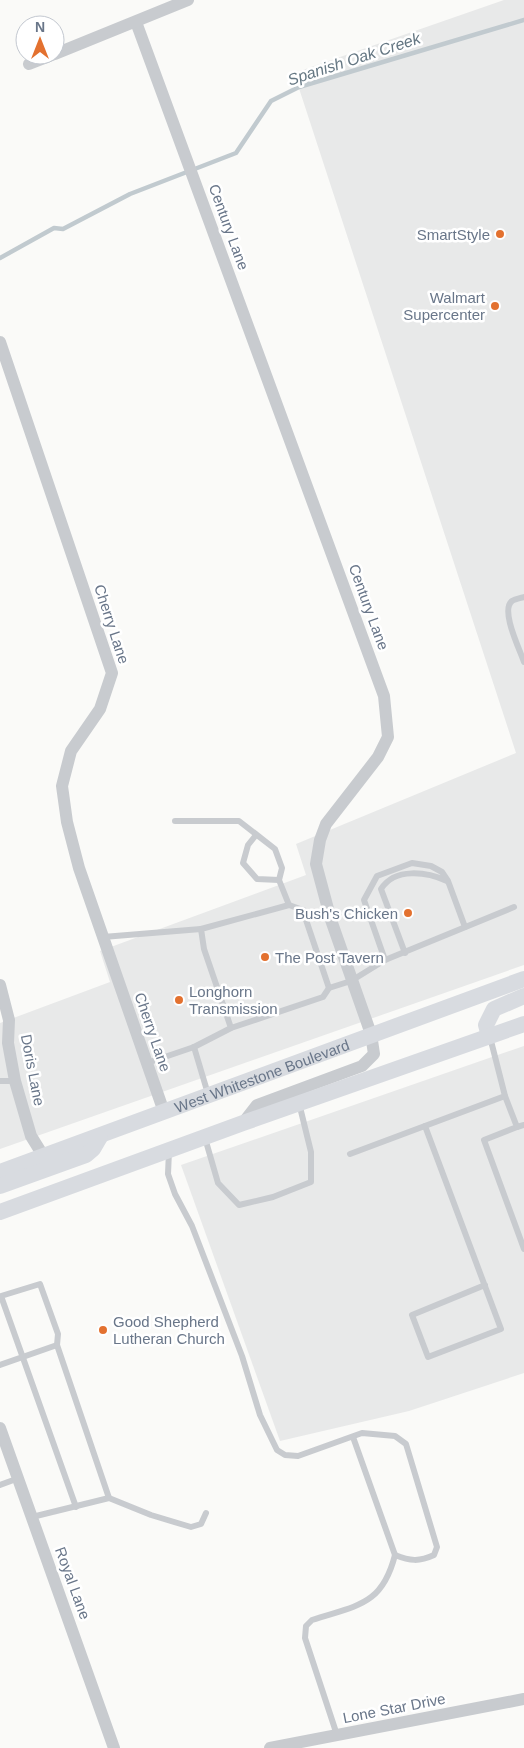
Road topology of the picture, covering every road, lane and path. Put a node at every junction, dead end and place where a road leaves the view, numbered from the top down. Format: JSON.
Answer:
{"nodes":[{"id":1,"x":188,"y":0,"type":"edge"},
{"id":2,"x":136,"y":22,"type":"junction"},
{"id":3,"x":65,"y":50,"type":"edge"},
{"id":4,"x":0,"y":342,"type":"edge"},
{"id":5,"x":524,"y":597,"type":"edge"},
{"id":6,"x":524,"y":662,"type":"edge"},
{"id":7,"x":175,"y":821,"type":"dead end"},
{"id":8,"x":256,"y":835,"type":"junction"},
{"id":9,"x":279,"y":880,"type":"junction"},
{"id":10,"x":448,"y":881,"type":"junction"},
{"id":11,"x":289,"y":904,"type":"junction"},
{"id":12,"x":514,"y":907,"type":"dead end"},
{"id":13,"x":304,"y":911,"type":"junction"},
{"id":14,"x":331,"y":920,"type":"junction"},
{"id":15,"x":465,"y":927,"type":"junction"},
{"id":16,"x":201,"y":929,"type":"junction"},
{"id":17,"x":103,"y":937,"type":"junction"},
{"id":18,"x":405,"y":953,"type":"junction"},
{"id":19,"x":385,"y":960,"type":"junction"},
{"id":20,"x":524,"y":979,"type":"edge"},
{"id":21,"x":351,"y":981,"type":"junction"},
{"id":22,"x":0,"y":985,"type":"edge"},
{"id":23,"x":329,"y":988,"type":"junction"},
{"id":24,"x":524,"y":996,"type":"edge"},
{"id":25,"x":524,"y":1024,"type":"edge"},
{"id":26,"x":231,"y":1028,"type":"junction"},
{"id":27,"x":371,"y":1034,"type":"junction"},
{"id":28,"x":490,"y":1036,"type":"junction"},
{"id":29,"x":4,"y":1044,"type":"edge"},
{"id":30,"x":194,"y":1047,"type":"junction"},
{"id":31,"x":147,"y":1062,"type":"junction"},
{"id":32,"x":15,"y":1081,"type":"junction"},
{"id":33,"x":0,"y":1082,"type":"edge"},
{"id":34,"x":209,"y":1095,"type":"junction"},
{"id":35,"x":505,"y":1096,"type":"junction"},
{"id":36,"x":299,"y":1103,"type":"junction"},
{"id":37,"x":164,"y":1112,"type":"junction"},
{"id":38,"x":243,"y":1123,"type":"junction"},
{"id":39,"x":524,"y":1125,"type":"edge"},
{"id":40,"x":426,"y":1126,"type":"junction"},
{"id":41,"x":517,"y":1128,"type":"junction"},
{"id":42,"x":100,"y":1137,"type":"junction"},
{"id":43,"x":205,"y":1138,"type":"junction"},
{"id":44,"x":169,"y":1150,"type":"junction"},
{"id":45,"x":350,"y":1154,"type":"dead end"},
{"id":46,"x":44,"y":1157,"type":"junction"},
{"id":47,"x":0,"y":1172,"type":"edge"},
{"id":48,"x":0,"y":1186,"type":"edge"},
{"id":49,"x":0,"y":1212,"type":"edge"},
{"id":50,"x":524,"y":1248,"type":"edge"},
{"id":51,"x":485,"y":1285,"type":"junction"},
{"id":52,"x":57,"y":1345,"type":"junction"},
{"id":53,"x":22,"y":1357,"type":"junction"},
{"id":54,"x":0,"y":1366,"type":"edge"},
{"id":55,"x":0,"y":1428,"type":"edge"},
{"id":56,"x":353,"y":1436,"type":"junction"},
{"id":57,"x":19,"y":1478,"type":"junction"},
{"id":58,"x":0,"y":1485,"type":"edge"},
{"id":59,"x":109,"y":1498,"type":"junction"},
{"id":60,"x":76,"y":1507,"type":"junction"},
{"id":61,"x":206,"y":1512,"type":"dead end"},
{"id":62,"x":32,"y":1516,"type":"junction"},
{"id":63,"x":395,"y":1555,"type":"junction"},
{"id":64,"x":524,"y":1699,"type":"edge"},
{"id":65,"x":338,"y":1736,"type":"junction"},
{"id":66,"x":324,"y":1743,"type":"edge"},
{"id":67,"x":114,"y":1748,"type":"edge"},
{"id":68,"x":270,"y":1748,"type":"edge"}],
"edges":[{"from":1,"to":2,"type":"street"},
{"from":2,"to":3,"type":"street"},
{"from":2,"to":14,"type":"street","name":"Century Lane"},
{"from":4,"to":17,"type":"street","name":"Cherry Lane"},
{"from":5,"to":6,"type":"lane"},
{"from":7,"to":8,"type":"lane"},
{"from":8,"to":9,"type":"lane"},
{"from":8,"to":9,"type":"lane"},
{"from":9,"to":11,"type":"lane"},
{"from":10,"to":15,"type":"lane"},
{"from":10,"to":18,"type":"lane"},
{"from":10,"to":19,"type":"lane"},
{"from":11,"to":13,"type":"lane"},
{"from":11,"to":16,"type":"lane"},
{"from":12,"to":15,"type":"lane"},
{"from":13,"to":14,"type":"lane"},
{"from":13,"to":23,"type":"lane"},
{"from":14,"to":21,"type":"street","name":"Century Lane"},
{"from":15,"to":18,"type":"lane"},
{"from":16,"to":17,"type":"lane"},
{"from":16,"to":26,"type":"lane"},
{"from":17,"to":31,"type":"street","name":"Cherry Lane"},
{"from":18,"to":19,"type":"lane"},
{"from":19,"to":21,"type":"lane"},
{"from":20,"to":27,"type":"main road","name":"West Whitestone Boulevard"},
{"from":21,"to":23,"type":"lane"},
{"from":21,"to":27,"type":"street","name":"Century Lane"},
{"from":22,"to":29,"type":"street","name":"Doris Lane"},
{"from":23,"to":26,"type":"lane"},
{"from":24,"to":28,"type":"main road"},
{"from":25,"to":28,"type":"main road"},
{"from":26,"to":30,"type":"lane"},
{"from":27,"to":34,"type":"main road","name":"West Whitestone Boulevard"},
{"from":27,"to":38,"type":"street","name":"Century Lane"},
{"from":28,"to":35,"type":"lane"},
{"from":28,"to":36,"type":"main road"},
{"from":29,"to":32,"type":"street","name":"Doris Lane"},
{"from":30,"to":31,"type":"lane"},
{"from":30,"to":34,"type":"lane"},
{"from":31,"to":37,"type":"street","name":"Cherry Lane"},
{"from":32,"to":33,"type":"lane"},
{"from":32,"to":46,"type":"street","name":"Doris Lane"},
{"from":34,"to":37,"type":"main road","name":"West Whitestone Boulevard"},
{"from":35,"to":40,"type":"lane"},
{"from":35,"to":41,"type":"lane"},
{"from":36,"to":38,"type":"main road"},
{"from":36,"to":43,"type":"lane"},
{"from":37,"to":42,"type":"main road","name":"West Whitestone Boulevard"},
{"from":38,"to":43,"type":"main road"},
{"from":39,"to":41,"type":"lane"},
{"from":40,"to":45,"type":"lane"},
{"from":40,"to":51,"type":"lane"},
{"from":41,"to":50,"type":"lane"},
{"from":42,"to":46,"type":"main road","name":"West Whitestone Boulevard"},
{"from":42,"to":48,"type":"main road"},
{"from":43,"to":44,"type":"main road"},
{"from":44,"to":49,"type":"main road"},
{"from":44,"to":56,"type":"lane"},
{"from":46,"to":47,"type":"main road","name":"West Whitestone Boulevard"},
{"from":51,"to":51,"type":"lane"},
{"from":52,"to":53,"type":"lane"},
{"from":52,"to":53,"type":"lane"},
{"from":52,"to":59,"type":"lane"},
{"from":53,"to":54,"type":"lane"},
{"from":53,"to":60,"type":"lane"},
{"from":55,"to":57,"type":"street","name":"Royal Lane"},
{"from":56,"to":63,"type":"lane"},
{"from":56,"to":63,"type":"lane"},
{"from":57,"to":58,"type":"lane"},
{"from":57,"to":62,"type":"street","name":"Royal Lane"},
{"from":59,"to":60,"type":"lane"},
{"from":59,"to":61,"type":"lane"},
{"from":60,"to":62,"type":"lane"},
{"from":62,"to":67,"type":"street","name":"Royal Lane"},
{"from":63,"to":65,"type":"lane"},
{"from":64,"to":65,"type":"street","name":"Lone Star Drive"},
{"from":65,"to":66,"type":"street","name":"Lone Star Drive"},
{"from":66,"to":68,"type":"street","name":"Lone Star Drive"}]}
